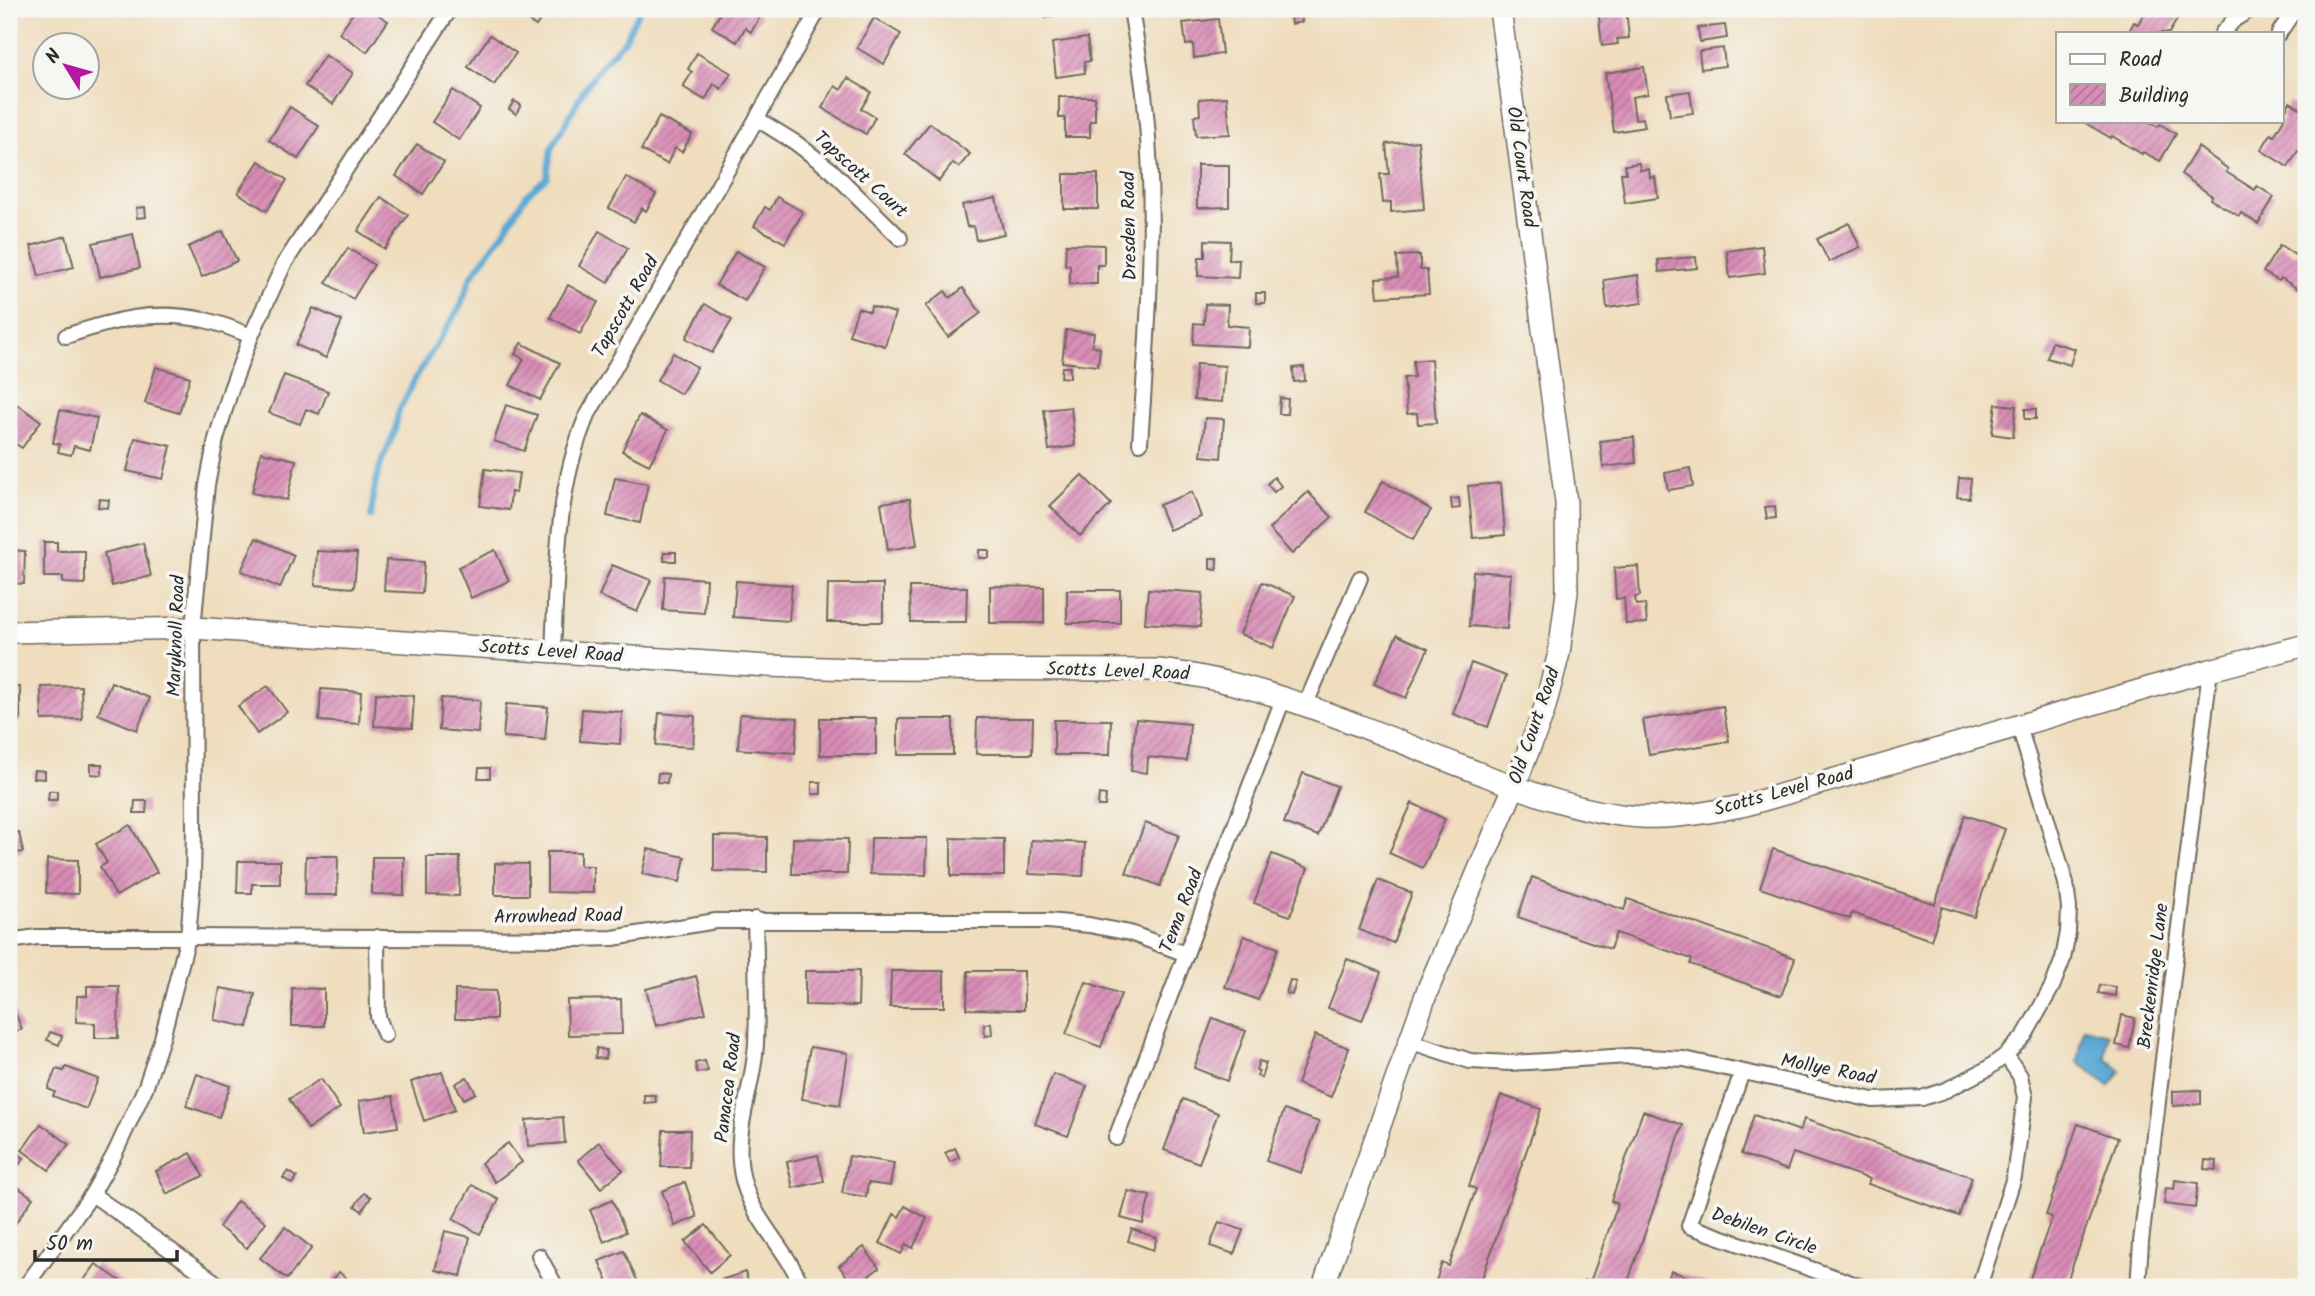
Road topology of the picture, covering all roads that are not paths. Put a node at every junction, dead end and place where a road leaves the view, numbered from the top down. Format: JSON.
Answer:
{"nodes":[{"id":1,"x":450,"y":9,"type":"edge"},
{"id":2,"x":819,"y":9,"type":"edge"},
{"id":3,"x":1131,"y":9,"type":"edge"},
{"id":4,"x":1500,"y":9,"type":"edge"},
{"id":5,"x":2251,"y":9,"type":"edge"},
{"id":6,"x":2295,"y":9,"type":"edge"},
{"id":7,"x":2223,"y":32,"type":"edge"},
{"id":8,"x":2280,"y":32,"type":"edge"},
{"id":9,"x":757,"y":119,"type":"junction"},
{"id":10,"x":900,"y":238,"type":"dead end"},
{"id":11,"x":66,"y":336,"type":"dead end"},
{"id":12,"x":251,"y":336,"type":"junction"},
{"id":13,"x":1140,"y":443,"type":"dead end"},
{"id":14,"x":1360,"y":578,"type":"dead end"},
{"id":15,"x":193,"y":628,"type":"junction"},
{"id":16,"x":9,"y":632,"type":"edge"},
{"id":17,"x":2306,"y":645,"type":"edge"},
{"id":18,"x":553,"y":652,"type":"junction"},
{"id":19,"x":2210,"y":670,"type":"junction"},
{"id":20,"x":1283,"y":699,"type":"junction"},
{"id":21,"x":1305,"y":706,"type":"junction"},
{"id":22,"x":2020,"y":726,"type":"junction"},
{"id":23,"x":1514,"y":787,"type":"junction"},
{"id":24,"x":755,"y":919,"type":"junction"},
{"id":25,"x":188,"y":937,"type":"junction"},
{"id":26,"x":377,"y":937,"type":"junction"},
{"id":27,"x":9,"y":941,"type":"edge"},
{"id":28,"x":1186,"y":954,"type":"junction"},
{"id":29,"x":385,"y":1035,"type":"dead end"},
{"id":30,"x":1409,"y":1041,"type":"junction"},
{"id":31,"x":2006,"y":1055,"type":"junction"},
{"id":32,"x":1742,"y":1072,"type":"junction"},
{"id":33,"x":1116,"y":1138,"type":"dead end"},
{"id":34,"x":92,"y":1194,"type":"junction"},
{"id":35,"x":539,"y":1256,"type":"dead end"},
{"id":36,"x":25,"y":1287,"type":"edge"},
{"id":37,"x":222,"y":1287,"type":"edge"},
{"id":38,"x":556,"y":1287,"type":"edge"},
{"id":39,"x":802,"y":1287,"type":"edge"},
{"id":40,"x":1323,"y":1287,"type":"edge"},
{"id":41,"x":1862,"y":1287,"type":"edge"},
{"id":42,"x":1979,"y":1287,"type":"edge"},
{"id":43,"x":2138,"y":1287,"type":"edge"}],
"edges":[{"from":1,"to":12,"type":"street","name":"Maryknoll Road"},
{"from":2,"to":9,"type":"street","name":"Tapscott Road"},
{"from":3,"to":13,"type":"street","name":"Dresden Road"},
{"from":4,"to":23,"type":"main road","name":"Old Court Road"},
{"from":5,"to":7,"type":"street"},
{"from":6,"to":8,"type":"street"},
{"from":9,"to":10,"type":"street","name":"Tapscott Court"},
{"from":9,"to":18,"type":"street","name":"Tapscott Road"},
{"from":11,"to":12,"type":"street"},
{"from":12,"to":15,"type":"street","name":"Maryknoll Road"},
{"from":14,"to":21,"type":"street"},
{"from":15,"to":16,"type":"main road","name":"Scotts Level Road"},
{"from":15,"to":18,"type":"main road","name":"Scotts Level Road"},
{"from":15,"to":25,"type":"street","name":"Maryknoll Road"},
{"from":17,"to":19,"type":"main road","name":"Scotts Level Road"},
{"from":18,"to":20,"type":"main road","name":"Scotts Level Road"},
{"from":19,"to":22,"type":"main road","name":"Scotts Level Road"},
{"from":19,"to":43,"type":"street","name":"Breckenridge Lane"},
{"from":20,"to":21,"type":"main road","name":"Scotts Level Road"},
{"from":20,"to":28,"type":"street","name":"Tema Road"},
{"from":21,"to":23,"type":"main road","name":"Scotts Level Road"},
{"from":22,"to":23,"type":"main road","name":"Scotts Level Road"},
{"from":22,"to":31,"type":"street","name":"Mollye Road"},
{"from":23,"to":30,"type":"main road","name":"Old Court Road"},
{"from":24,"to":26,"type":"street","name":"Arrowhead Road"},
{"from":24,"to":28,"type":"street","name":"Arrowhead Road"},
{"from":24,"to":39,"type":"street","name":"Panacea Road"},
{"from":25,"to":26,"type":"street","name":"Arrowhead Road"},
{"from":25,"to":27,"type":"street","name":"Arrowhead Road"},
{"from":25,"to":34,"type":"street","name":"Maryknoll Road"},
{"from":26,"to":29,"type":"street"},
{"from":28,"to":33,"type":"street","name":"Tema Road"},
{"from":30,"to":32,"type":"street","name":"Mollye Road"},
{"from":30,"to":40,"type":"main road","name":"Old Court Road"},
{"from":31,"to":32,"type":"street","name":"Mollye Road"},
{"from":31,"to":42,"type":"street"},
{"from":32,"to":41,"type":"street","name":"Debilen Circle"},
{"from":34,"to":36,"type":"street","name":"Maryknoll Road"},
{"from":34,"to":37,"type":"street"},
{"from":35,"to":38,"type":"street"}]}
